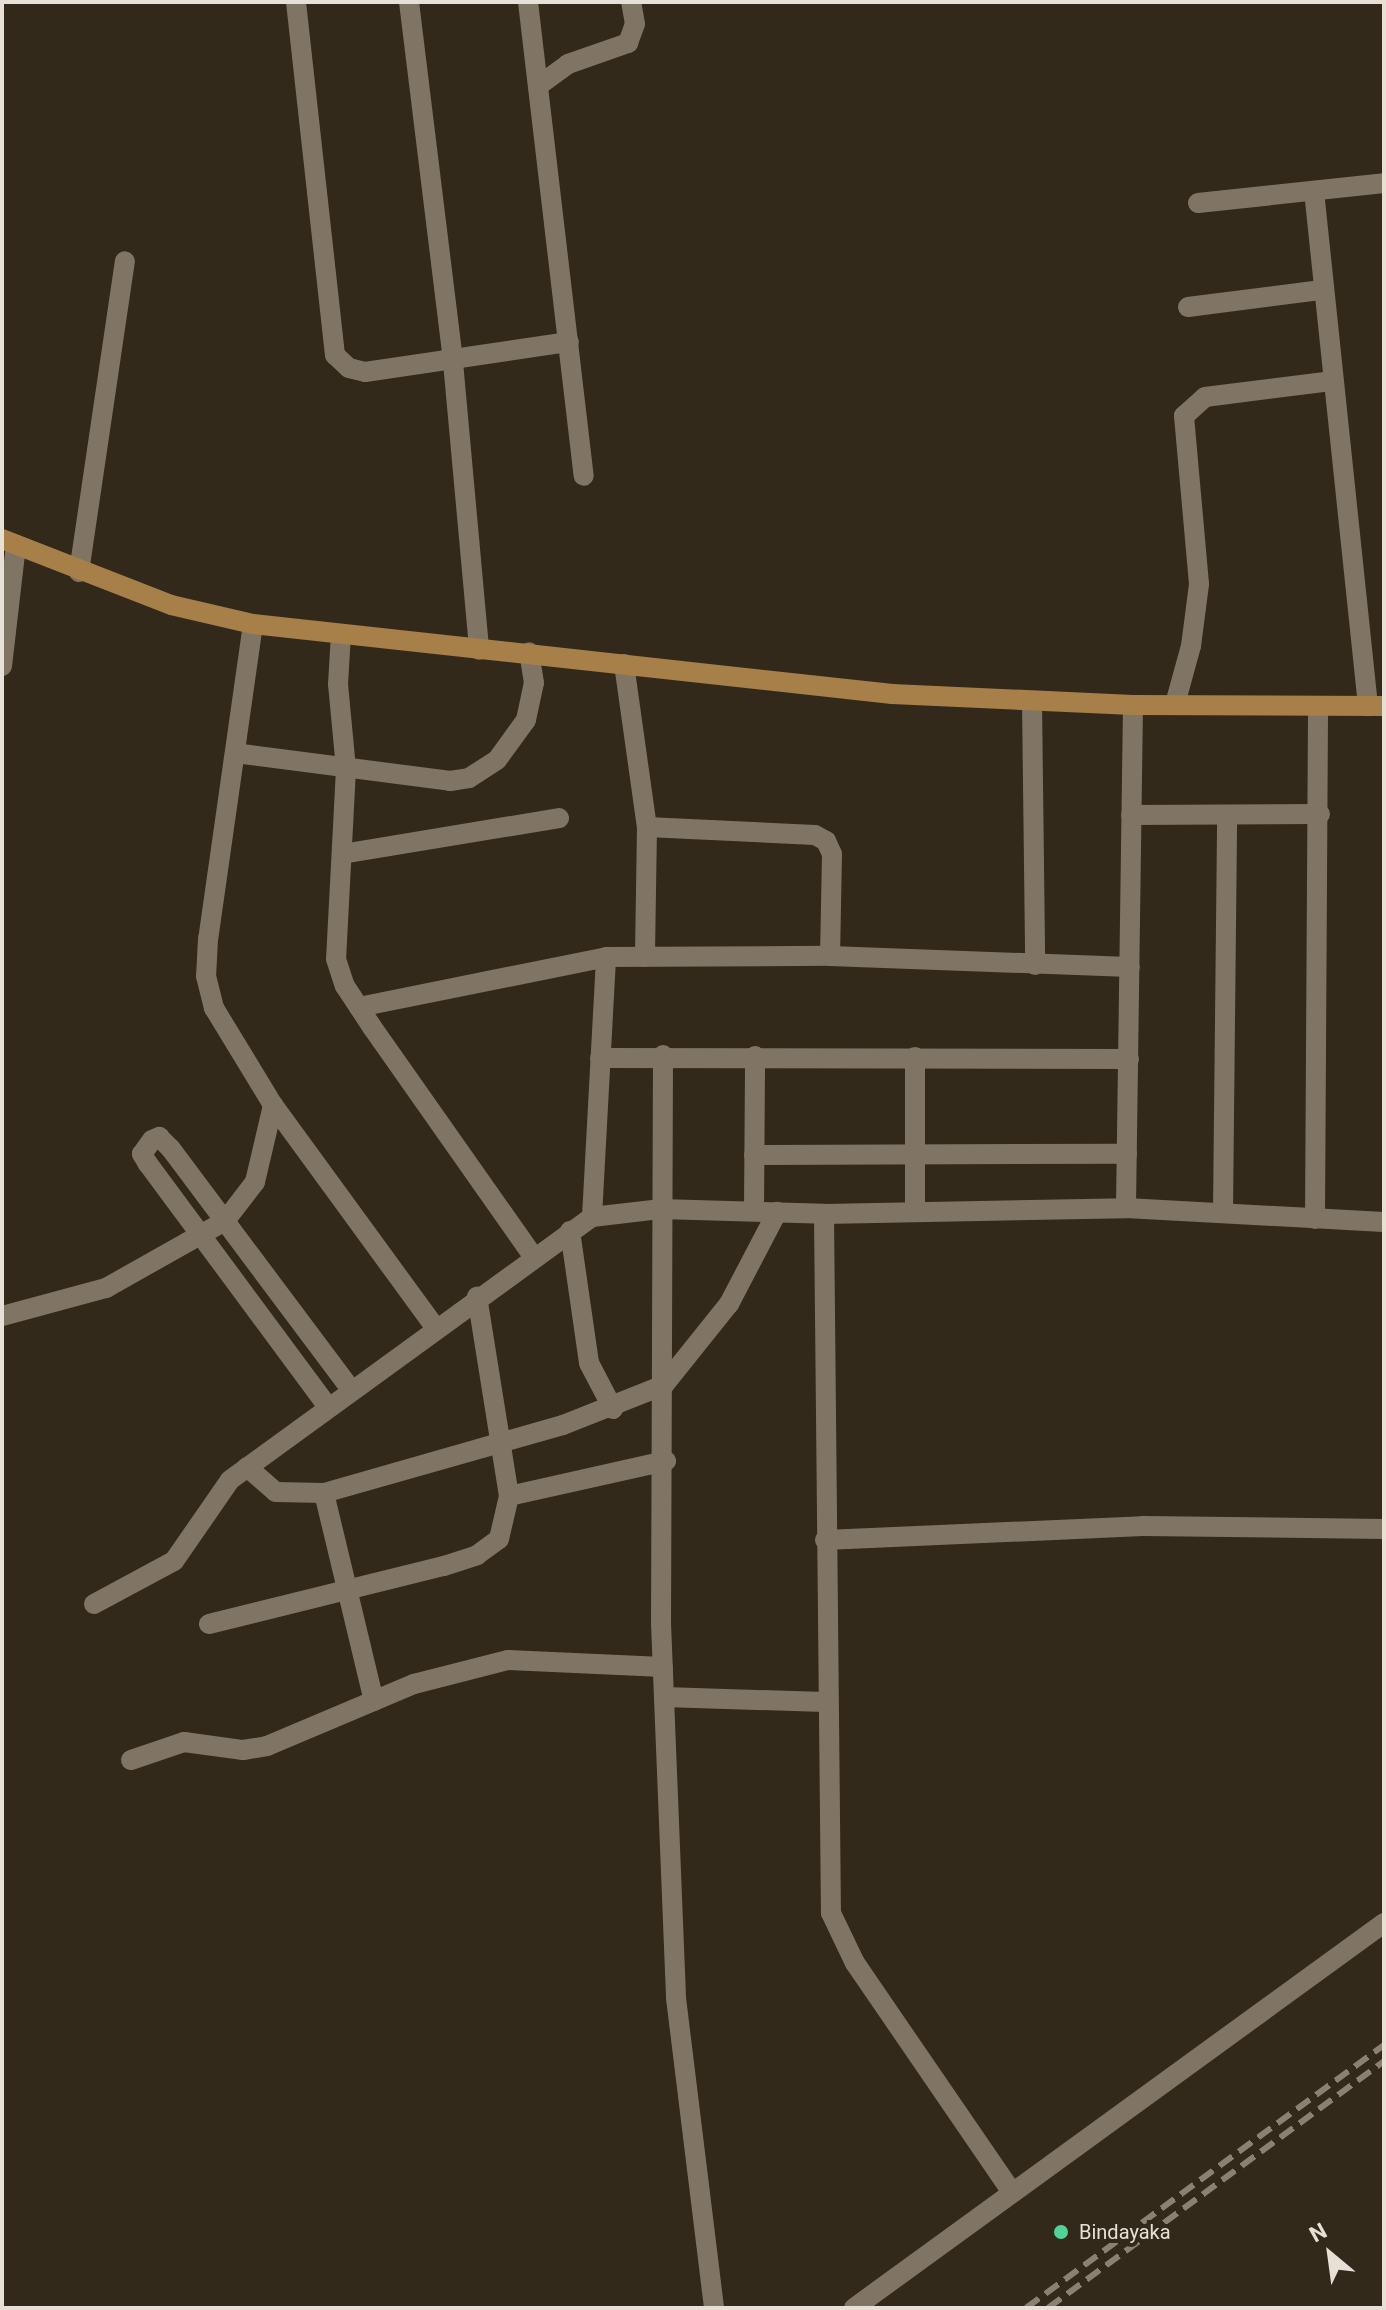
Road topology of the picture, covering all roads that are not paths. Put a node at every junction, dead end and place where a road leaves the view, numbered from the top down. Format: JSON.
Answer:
{"nodes":[{"id":1,"x":296,"y":2,"type":"edge"},
{"id":2,"x":409,"y":2,"type":"edge"},
{"id":3,"x":528,"y":2,"type":"edge"},
{"id":4,"x":631,"y":2,"type":"edge"},
{"id":5,"x":538,"y":86,"type":"junction"},
{"id":6,"x":1384,"y":183,"type":"edge"},
{"id":7,"x":1314,"y":191,"type":"junction"},
{"id":8,"x":1198,"y":203,"type":"dead end"},
{"id":9,"x":125,"y":261,"type":"dead end"},
{"id":10,"x":1320,"y":290,"type":"junction"},
{"id":11,"x":1188,"y":307,"type":"dead end"},
{"id":12,"x":569,"y":342,"type":"junction"},
{"id":13,"x":453,"y":362,"type":"junction"},
{"id":14,"x":1331,"y":381,"type":"junction"},
{"id":15,"x":584,"y":476,"type":"dead end"},
{"id":16,"x":9,"y":542,"type":"edge"},
{"id":17,"x":79,"y":572,"type":"junction"},
{"id":18,"x":253,"y":624,"type":"junction"},
{"id":19,"x":341,"y":634,"type":"junction"},
{"id":20,"x":479,"y":650,"type":"junction"},
{"id":21,"x":529,"y":652,"type":"junction"},
{"id":22,"x":624,"y":664,"type":"junction"},
{"id":23,"x":2,"y":666,"type":"edge"},
{"id":24,"x":1032,"y":701,"type":"junction"},
{"id":25,"x":1175,"y":704,"type":"junction"},
{"id":26,"x":1133,"y":705,"type":"junction"},
{"id":27,"x":1318,"y":706,"type":"junction"},
{"id":28,"x":1376,"y":706,"type":"edge"},
{"id":29,"x":235,"y":753,"type":"junction"},
{"id":30,"x":346,"y":769,"type":"junction"},
{"id":31,"x":1320,"y":814,"type":"junction"},
{"id":32,"x":1131,"y":815,"type":"junction"},
{"id":33,"x":1227,"y":817,"type":"junction"},
{"id":34,"x":559,"y":818,"type":"dead end"},
{"id":35,"x":647,"y":827,"type":"junction"},
{"id":36,"x":342,"y":854,"type":"junction"},
{"id":37,"x":830,"y":956,"type":"junction"},
{"id":38,"x":606,"y":957,"type":"junction"},
{"id":39,"x":645,"y":957,"type":"junction"},
{"id":40,"x":1035,"y":965,"type":"junction"},
{"id":41,"x":1130,"y":967,"type":"junction"},
{"id":42,"x":359,"y":1007,"type":"junction"},
{"id":43,"x":663,"y":1055,"type":"junction"},
{"id":44,"x":755,"y":1056,"type":"junction"},
{"id":45,"x":915,"y":1057,"type":"junction"},
{"id":46,"x":600,"y":1058,"type":"junction"},
{"id":47,"x":1129,"y":1059,"type":"junction"},
{"id":48,"x":273,"y":1105,"type":"junction"},
{"id":49,"x":916,"y":1154,"type":"junction"},
{"id":50,"x":1127,"y":1154,"type":"junction"},
{"id":51,"x":754,"y":1155,"type":"junction"},
{"id":52,"x":1126,"y":1208,"type":"junction"},
{"id":53,"x":660,"y":1209,"type":"junction"},
{"id":54,"x":754,"y":1211,"type":"junction"},
{"id":55,"x":1223,"y":1211,"type":"junction"},
{"id":56,"x":777,"y":1212,"type":"junction"},
{"id":57,"x":915,"y":1212,"type":"junction"},
{"id":58,"x":824,"y":1214,"type":"junction"},
{"id":59,"x":592,"y":1217,"type":"junction"},
{"id":60,"x":1315,"y":1219,"type":"junction"},
{"id":61,"x":225,"y":1221,"type":"junction"},
{"id":62,"x":1384,"y":1222,"type":"edge"},
{"id":63,"x":570,"y":1231,"type":"junction"},
{"id":64,"x":199,"y":1232,"type":"junction"},
{"id":65,"x":533,"y":1256,"type":"junction"},
{"id":66,"x":477,"y":1297,"type":"junction"},
{"id":67,"x":2,"y":1316,"type":"edge"},
{"id":68,"x":435,"y":1327,"type":"junction"},
{"id":69,"x":664,"y":1385,"type":"junction"},
{"id":70,"x":351,"y":1390,"type":"junction"},
{"id":71,"x":328,"y":1407,"type":"junction"},
{"id":72,"x":613,"y":1409,"type":"junction"},
{"id":73,"x":502,"y":1441,"type":"junction"},
{"id":74,"x":666,"y":1461,"type":"junction"},
{"id":75,"x":247,"y":1467,"type":"junction"},
{"id":76,"x":324,"y":1493,"type":"junction"},
{"id":77,"x":509,"y":1496,"type":"junction"},
{"id":78,"x":1384,"y":1529,"type":"edge"},
{"id":79,"x":825,"y":1540,"type":"junction"},
{"id":80,"x":350,"y":1589,"type":"junction"},
{"id":81,"x":94,"y":1604,"type":"dead end"},
{"id":82,"x":209,"y":1624,"type":"dead end"},
{"id":83,"x":663,"y":1667,"type":"junction"},
{"id":84,"x":664,"y":1697,"type":"junction"},
{"id":85,"x":374,"y":1701,"type":"junction"},
{"id":86,"x":825,"y":1702,"type":"junction"},
{"id":87,"x":131,"y":1760,"type":"dead end"},
{"id":88,"x":1384,"y":1923,"type":"edge"},
{"id":89,"x":1011,"y":2191,"type":"junction"},
{"id":90,"x":714,"y":2308,"type":"edge"},
{"id":91,"x":854,"y":2308,"type":"edge"}],
"edges":[{"from":1,"to":13,"type":"street"},
{"from":2,"to":13,"type":"street"},
{"from":3,"to":5,"type":"street"},
{"from":4,"to":5,"type":"street"},
{"from":5,"to":12,"type":"street"},
{"from":6,"to":7,"type":"street"},
{"from":7,"to":8,"type":"street"},
{"from":7,"to":10,"type":"street"},
{"from":9,"to":17,"type":"street"},
{"from":10,"to":11,"type":"street"},
{"from":10,"to":14,"type":"street"},
{"from":12,"to":13,"type":"street"},
{"from":12,"to":15,"type":"street"},
{"from":13,"to":20,"type":"street"},
{"from":14,"to":25,"type":"street"},
{"from":14,"to":28,"type":"street"},
{"from":16,"to":17,"type":"street"},
{"from":16,"to":23,"type":"street"},
{"from":17,"to":18,"type":"street"},
{"from":18,"to":19,"type":"street"},
{"from":18,"to":29,"type":"street"},
{"from":19,"to":20,"type":"street"},
{"from":19,"to":30,"type":"street"},
{"from":20,"to":21,"type":"street"},
{"from":21,"to":22,"type":"street"},
{"from":21,"to":30,"type":"street"},
{"from":22,"to":24,"type":"street"},
{"from":22,"to":35,"type":"street"},
{"from":24,"to":26,"type":"street"},
{"from":24,"to":40,"type":"street"},
{"from":25,"to":26,"type":"street"},
{"from":25,"to":27,"type":"street"},
{"from":26,"to":32,"type":"street"},
{"from":27,"to":28,"type":"street"},
{"from":27,"to":31,"type":"street"},
{"from":29,"to":30,"type":"street"},
{"from":29,"to":48,"type":"street"},
{"from":30,"to":36,"type":"street"},
{"from":31,"to":33,"type":"street"},
{"from":31,"to":60,"type":"street"},
{"from":32,"to":33,"type":"street"},
{"from":32,"to":41,"type":"street"},
{"from":33,"to":55,"type":"street"},
{"from":34,"to":36,"type":"street"},
{"from":35,"to":37,"type":"street"},
{"from":35,"to":39,"type":"street"},
{"from":36,"to":42,"type":"street"},
{"from":37,"to":39,"type":"street"},
{"from":37,"to":40,"type":"street"},
{"from":38,"to":39,"type":"street"},
{"from":38,"to":42,"type":"street"},
{"from":38,"to":46,"type":"street"},
{"from":40,"to":41,"type":"street"},
{"from":41,"to":47,"type":"street"},
{"from":42,"to":65,"type":"street"},
{"from":43,"to":44,"type":"street"},
{"from":43,"to":46,"type":"street"},
{"from":43,"to":53,"type":"street"},
{"from":44,"to":45,"type":"street"},
{"from":44,"to":51,"type":"street"},
{"from":45,"to":47,"type":"street"},
{"from":45,"to":49,"type":"street"},
{"from":46,"to":59,"type":"street"},
{"from":47,"to":50,"type":"street"},
{"from":48,"to":61,"type":"street"},
{"from":48,"to":68,"type":"street"},
{"from":49,"to":50,"type":"street"},
{"from":49,"to":51,"type":"street"},
{"from":49,"to":57,"type":"street"},
{"from":50,"to":52,"type":"street"},
{"from":51,"to":54,"type":"street"},
{"from":52,"to":55,"type":"street"},
{"from":52,"to":57,"type":"street"},
{"from":53,"to":54,"type":"street"},
{"from":53,"to":59,"type":"street"},
{"from":53,"to":69,"type":"street"},
{"from":54,"to":56,"type":"street"},
{"from":55,"to":60,"type":"street"},
{"from":56,"to":58,"type":"street"},
{"from":56,"to":69,"type":"street"},
{"from":57,"to":58,"type":"street"},
{"from":58,"to":79,"type":"street"},
{"from":59,"to":63,"type":"street"},
{"from":60,"to":62,"type":"street"},
{"from":61,"to":64,"type":"street"},
{"from":61,"to":64,"type":"street"},
{"from":61,"to":70,"type":"street"},
{"from":63,"to":65,"type":"street"},
{"from":63,"to":72,"type":"street"},
{"from":64,"to":67,"type":"street"},
{"from":64,"to":71,"type":"street"},
{"from":65,"to":66,"type":"street"},
{"from":66,"to":68,"type":"street"},
{"from":66,"to":73,"type":"street"},
{"from":68,"to":70,"type":"street"},
{"from":69,"to":72,"type":"street"},
{"from":69,"to":74,"type":"street"},
{"from":70,"to":71,"type":"street"},
{"from":71,"to":75,"type":"street"},
{"from":72,"to":73,"type":"street"},
{"from":73,"to":76,"type":"street"},
{"from":73,"to":77,"type":"street"},
{"from":74,"to":77,"type":"street"},
{"from":74,"to":83,"type":"street"},
{"from":75,"to":76,"type":"street"},
{"from":75,"to":81,"type":"street"},
{"from":76,"to":80,"type":"street"},
{"from":77,"to":80,"type":"street"},
{"from":78,"to":79,"type":"street"},
{"from":79,"to":86,"type":"street"},
{"from":80,"to":82,"type":"street"},
{"from":80,"to":85,"type":"street"},
{"from":83,"to":84,"type":"street"},
{"from":83,"to":85,"type":"street"},
{"from":84,"to":86,"type":"street"},
{"from":84,"to":90,"type":"street"},
{"from":85,"to":87,"type":"street"},
{"from":86,"to":89,"type":"street"},
{"from":88,"to":89,"type":"street"},
{"from":89,"to":91,"type":"street"}]}
